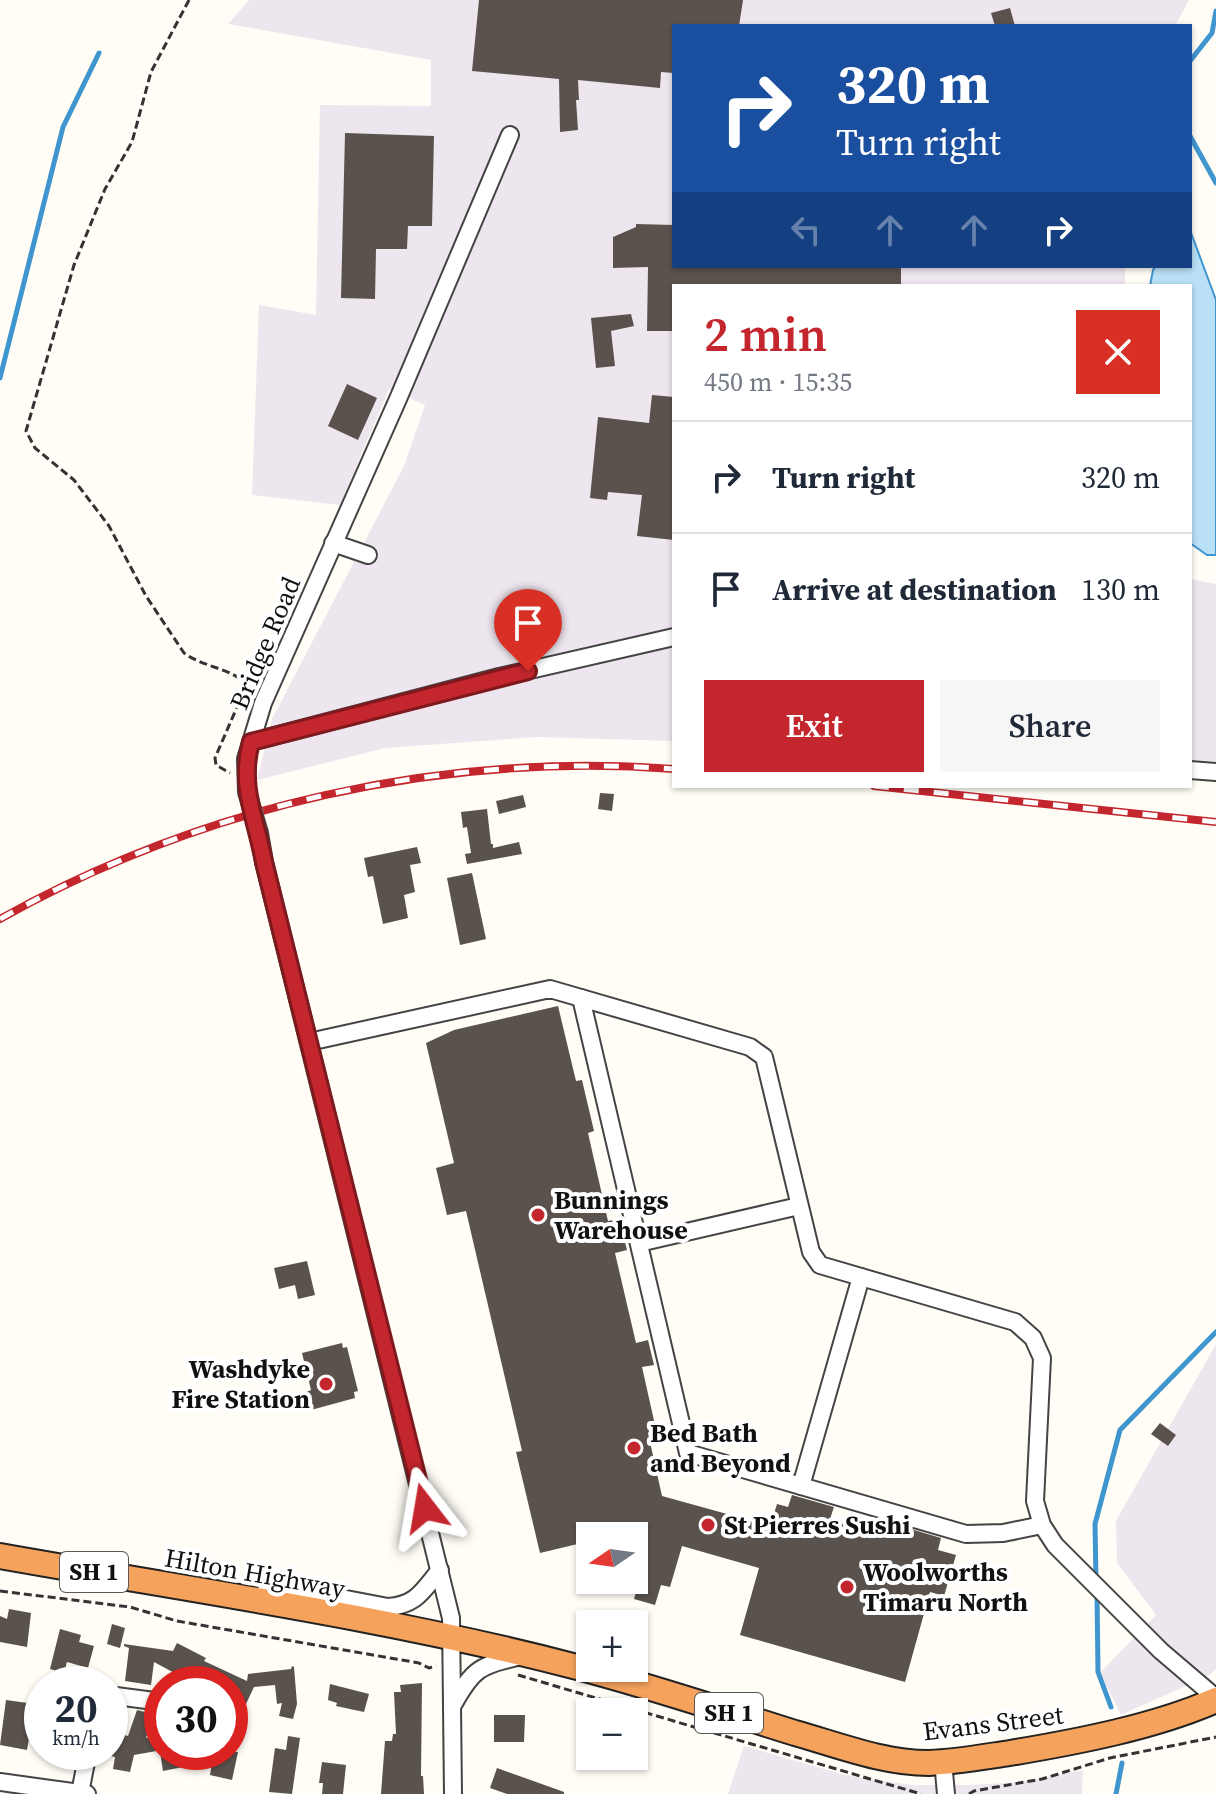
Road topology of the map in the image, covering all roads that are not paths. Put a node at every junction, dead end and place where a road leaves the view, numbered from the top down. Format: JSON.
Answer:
{"nodes":[{"id":1,"x":510,"y":135,"type":"dead end"},
{"id":2,"x":333,"y":543,"type":"junction"},
{"id":3,"x":368,"y":555,"type":"dead end"},
{"id":4,"x":672,"y":637,"type":"edge"},
{"id":5,"x":251,"y":742,"type":"junction"},
{"id":6,"x":1192,"y":770,"type":"edge"},
{"id":7,"x":1216,"y":772,"type":"edge"},
{"id":8,"x":581,"y":998,"type":"junction"},
{"id":9,"x":309,"y":1042,"type":"junction"},
{"id":10,"x":799,"y":1206,"type":"junction"},
{"id":11,"x":639,"y":1243,"type":"junction"},
{"id":12,"x":861,"y":1277,"type":"junction"},
{"id":13,"x":801,"y":1486,"type":"junction"},
{"id":14,"x":1042,"y":1525,"type":"junction"},
{"id":15,"x":0,"y":1556,"type":"edge"},
{"id":16,"x":440,"y":1570,"type":"junction"},
{"id":17,"x":238,"y":1598,"type":"junction"},
{"id":18,"x":452,"y":1637,"type":"junction"},
{"id":19,"x":520,"y":1664,"type":"junction"},
{"id":20,"x":1216,"y":1699,"type":"edge"},
{"id":21,"x":452,"y":1705,"type":"junction"},
{"id":22,"x":943,"y":1761,"type":"junction"},
{"id":23,"x":86,"y":1770,"type":"edge"},
{"id":24,"x":0,"y":1782,"type":"edge"},
{"id":25,"x":84,"y":1793,"type":"edge"},
{"id":26,"x":453,"y":1794,"type":"edge"},
{"id":27,"x":946,"y":1794,"type":"edge"}],
"edges":[{"from":1,"to":2,"type":"street","name":"Bridge Road"},
{"from":2,"to":3,"type":"street"},
{"from":2,"to":5,"type":"street","name":"Bridge Road"},
{"from":4,"to":5,"type":"street"},
{"from":5,"to":9,"type":"street","name":"Bridge Road","bridge":true},
{"from":6,"to":7,"type":"street"},
{"from":8,"to":9,"type":"street"},
{"from":8,"to":10,"type":"street"},
{"from":8,"to":11,"type":"street"},
{"from":9,"to":16,"type":"street","name":"Bridge Road"},
{"from":10,"to":11,"type":"street"},
{"from":10,"to":12,"type":"street"},
{"from":11,"to":13,"type":"street"},
{"from":12,"to":13,"type":"street"},
{"from":12,"to":14,"type":"street"},
{"from":13,"to":14,"type":"street"},
{"from":14,"to":20,"type":"street"},
{"from":15,"to":17,"type":"highway","name":"Hilton Highway","number":"SH 1"},
{"from":16,"to":17,"type":"street"},
{"from":16,"to":18,"type":"street","name":"Bridge Road"},
{"from":17,"to":18,"type":"highway","name":"Hilton Highway","number":"SH 1"},
{"from":18,"to":19,"type":"highway","name":"Evans Street","number":"SH 1"},
{"from":18,"to":21,"type":"street","name":"Bridge Road"},
{"from":19,"to":21,"type":"street"},
{"from":19,"to":22,"type":"highway","name":"Evans Street","number":"SH 1"},
{"from":20,"to":22,"type":"highway","name":"Evans Street","number":"SH 1"},
{"from":21,"to":26,"type":"street","name":"Bridge Road"},
{"from":22,"to":27,"type":"street"},
{"from":23,"to":25,"type":"street"},
{"from":24,"to":25,"type":"street"}]}
